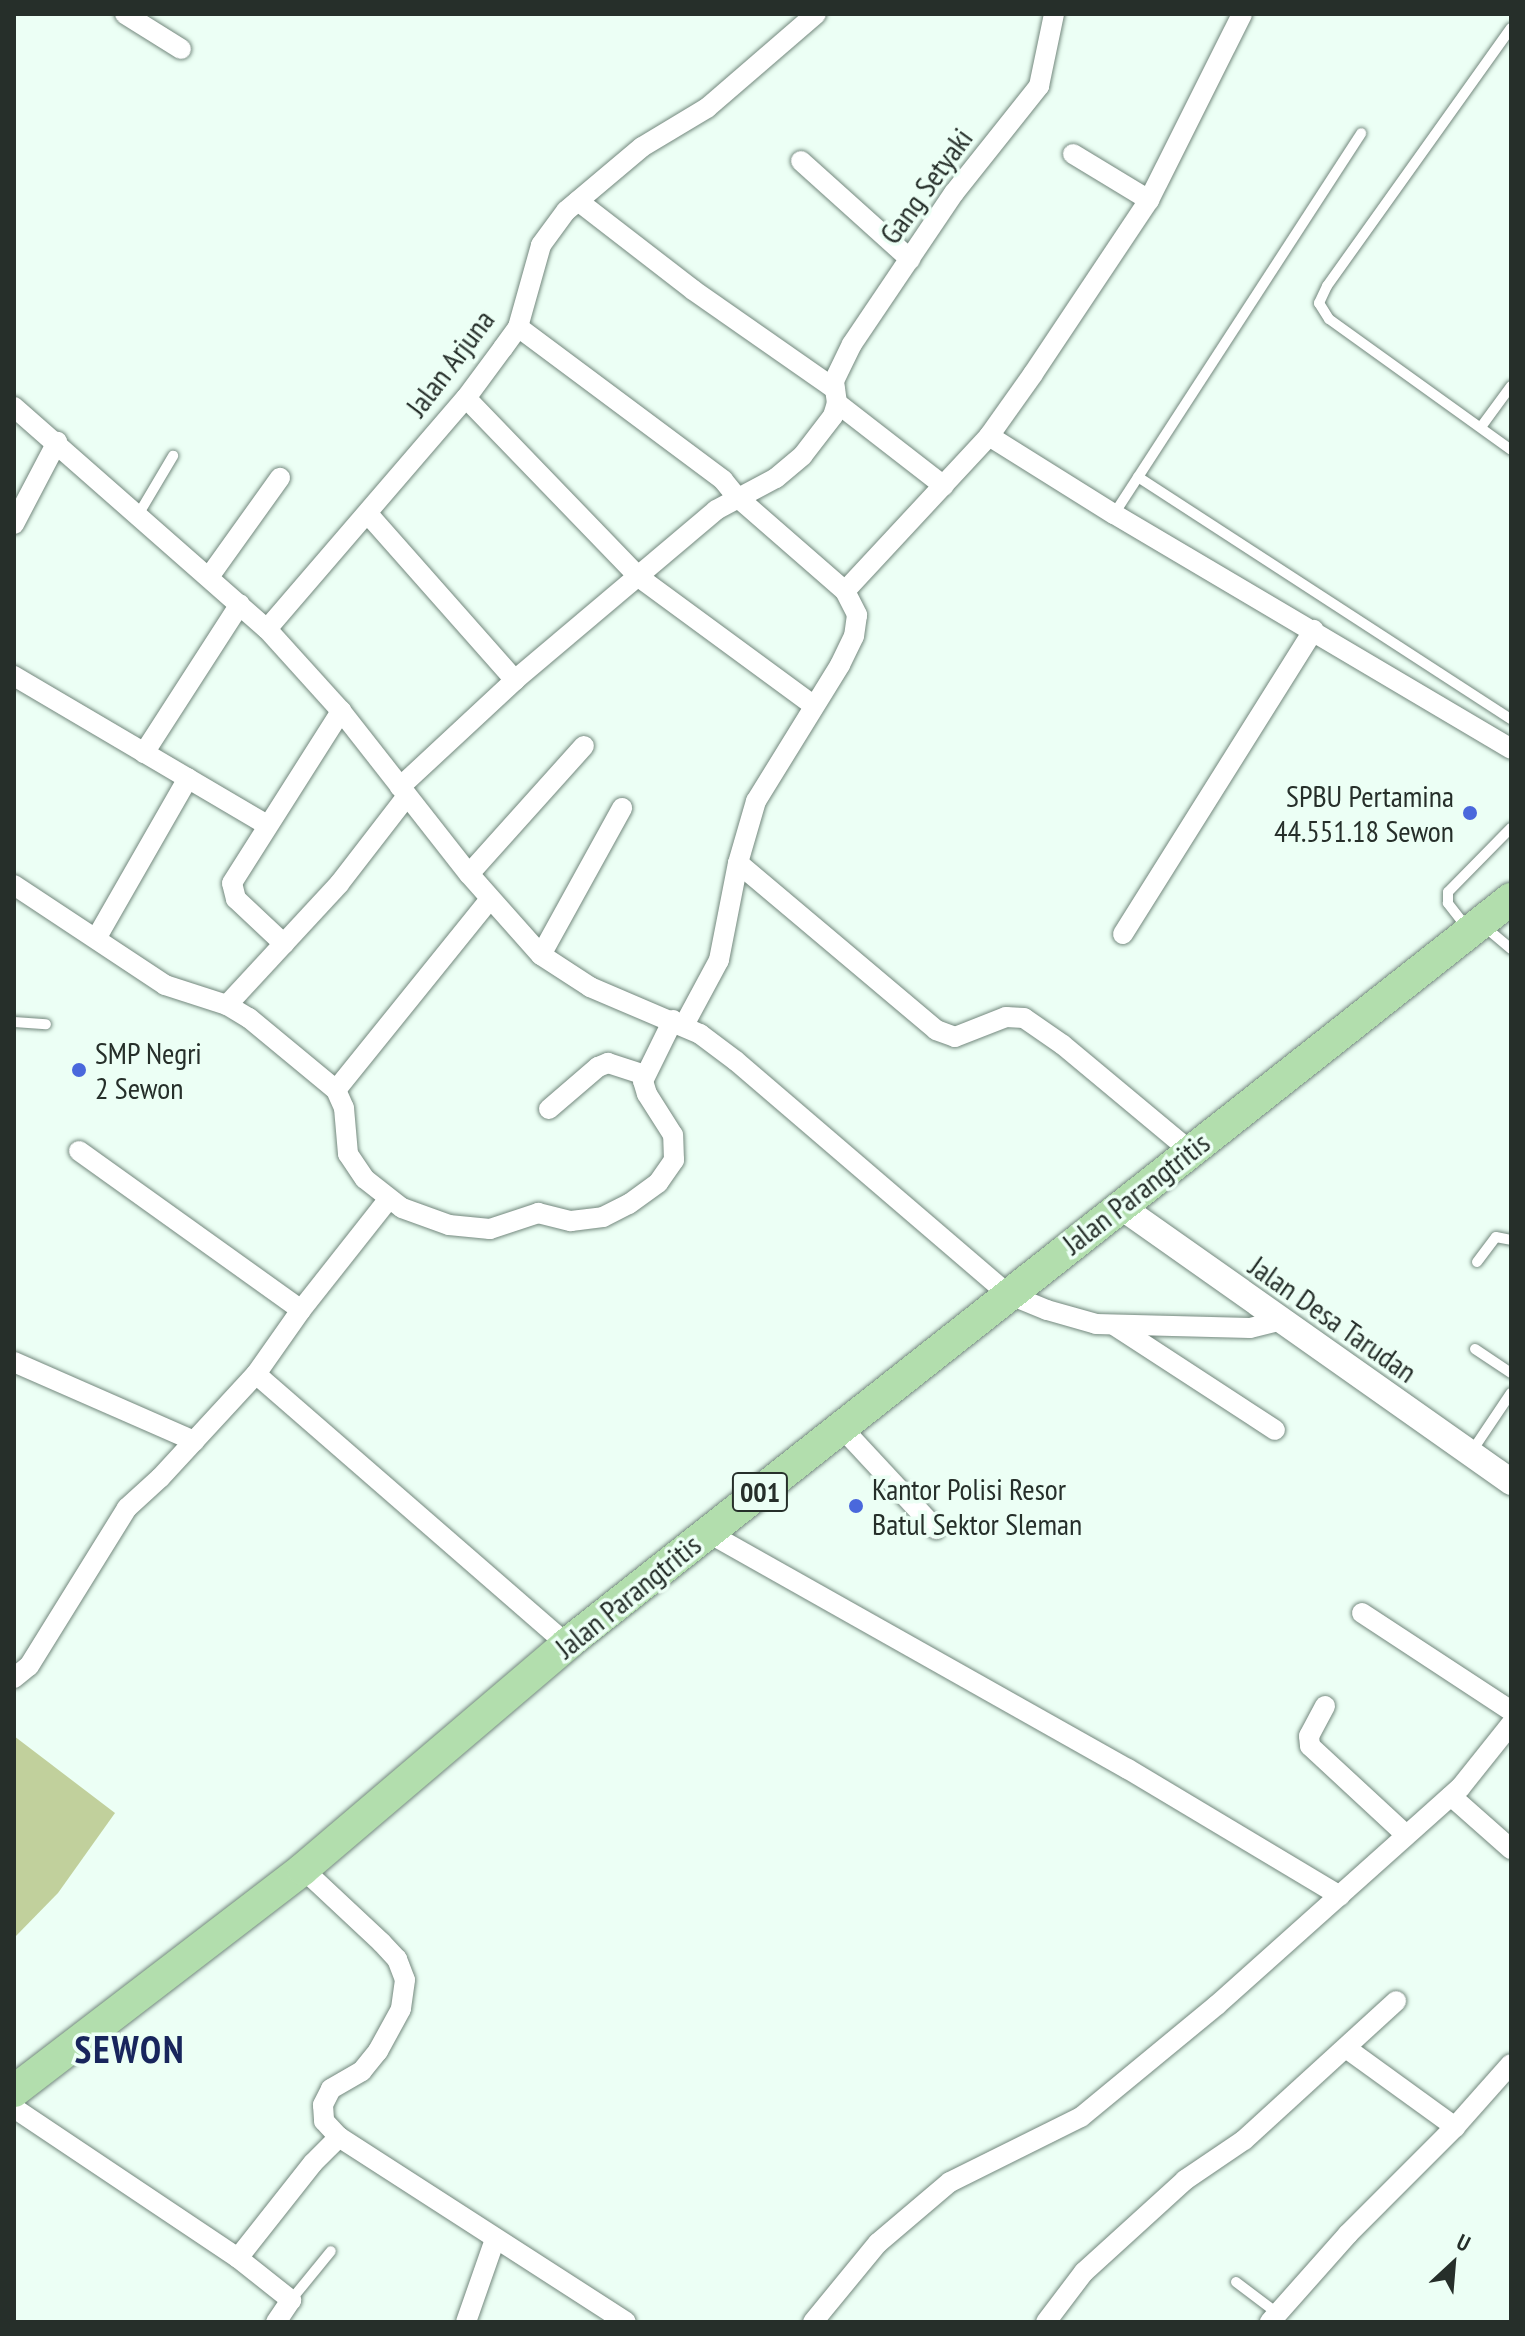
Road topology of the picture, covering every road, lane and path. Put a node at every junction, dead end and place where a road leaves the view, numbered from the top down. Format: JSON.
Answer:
{"nodes":[{"id":1,"x":125,"y":14,"type":"edge"},
{"id":2,"x":816,"y":14,"type":"edge"},
{"id":3,"x":1054,"y":14,"type":"edge"},
{"id":4,"x":1242,"y":14,"type":"edge"},
{"id":5,"x":1511,"y":28,"type":"edge"},
{"id":6,"x":181,"y":49,"type":"dead end"},
{"id":7,"x":1361,"y":133,"type":"dead end"},
{"id":8,"x":1073,"y":154,"type":"dead end"},
{"id":9,"x":801,"y":161,"type":"dead end"},
{"id":10,"x":1149,"y":200,"type":"junction"},
{"id":11,"x":578,"y":201,"type":"junction"},
{"id":12,"x":910,"y":259,"type":"junction"},
{"id":13,"x":518,"y":327,"type":"junction"},
{"id":14,"x":1511,"y":386,"type":"edge"},
{"id":15,"x":836,"y":396,"type":"junction"},
{"id":16,"x":466,"y":398,"type":"junction"},
{"id":17,"x":14,"y":407,"type":"edge"},
{"id":18,"x":1481,"y":427,"type":"junction"},
{"id":19,"x":989,"y":436,"type":"junction"},
{"id":20,"x":57,"y":442,"type":"junction"},
{"id":21,"x":1511,"y":450,"type":"edge"},
{"id":22,"x":173,"y":456,"type":"dead end"},
{"id":23,"x":1138,"y":477,"type":"junction"},
{"id":24,"x":280,"y":478,"type":"dead end"},
{"id":25,"x":944,"y":486,"type":"junction"},
{"id":26,"x":736,"y":496,"type":"junction"},
{"id":27,"x":368,"y":514,"type":"junction"},
{"id":28,"x":1114,"y":514,"type":"junction"},
{"id":29,"x":138,"y":515,"type":"junction"},
{"id":30,"x":14,"y":524,"type":"edge"},
{"id":31,"x":209,"y":577,"type":"junction"},
{"id":32,"x":640,"y":578,"type":"junction"},
{"id":33,"x":845,"y":591,"type":"junction"},
{"id":34,"x":240,"y":604,"type":"junction"},
{"id":35,"x":267,"y":629,"type":"junction"},
{"id":36,"x":1314,"y":630,"type":"junction"},
{"id":37,"x":14,"y":676,"type":"edge"},
{"id":38,"x":515,"y":680,"type":"junction"},
{"id":39,"x":813,"y":705,"type":"junction"},
{"id":40,"x":341,"y":711,"type":"junction"},
{"id":41,"x":1511,"y":719,"type":"edge"},
{"id":42,"x":584,"y":746,"type":"dead end"},
{"id":43,"x":1511,"y":749,"type":"edge"},
{"id":44,"x":144,"y":753,"type":"junction"},
{"id":45,"x":188,"y":778,"type":"junction"},
{"id":46,"x":403,"y":791,"type":"junction"},
{"id":47,"x":622,"y":808,"type":"dead end"},
{"id":48,"x":267,"y":825,"type":"junction"},
{"id":49,"x":1511,"y":828,"type":"edge"},
{"id":50,"x":738,"y":863,"type":"junction"},
{"id":51,"x":469,"y":874,"type":"junction"},
{"id":52,"x":14,"y":885,"type":"edge"},
{"id":53,"x":490,"y":899,"type":"junction"},
{"id":54,"x":1511,"y":899,"type":"edge"},
{"id":55,"x":1475,"y":927,"type":"junction"},
{"id":56,"x":1123,"y":934,"type":"dead end"},
{"id":57,"x":97,"y":937,"type":"junction"},
{"id":58,"x":284,"y":944,"type":"junction"},
{"id":59,"x":1511,"y":949,"type":"edge"},
{"id":60,"x":541,"y":955,"type":"junction"},
{"id":61,"x":227,"y":1005,"type":"junction"},
{"id":62,"x":14,"y":1022,"type":"edge"},
{"id":63,"x":679,"y":1022,"type":"junction"},
{"id":64,"x":46,"y":1024,"type":"dead end"},
{"id":65,"x":644,"y":1075,"type":"junction"},
{"id":66,"x":336,"y":1090,"type":"junction"},
{"id":67,"x":549,"y":1109,"type":"dead end"},
{"id":68,"x":1189,"y":1150,"type":"junction"},
{"id":69,"x":79,"y":1151,"type":"dead end"},
{"id":70,"x":388,"y":1200,"type":"junction"},
{"id":71,"x":1120,"y":1206,"type":"junction"},
{"id":72,"x":1511,"y":1240,"type":"edge"},
{"id":73,"x":1477,"y":1262,"type":"dead end"},
{"id":74,"x":1008,"y":1294,"type":"junction"},
{"id":75,"x":301,"y":1310,"type":"junction"},
{"id":76,"x":1279,"y":1321,"type":"junction"},
{"id":77,"x":1114,"y":1325,"type":"junction"},
{"id":78,"x":1475,"y":1349,"type":"dead end"},
{"id":79,"x":16,"y":1369,"type":"edge"},
{"id":80,"x":1511,"y":1373,"type":"edge"},
{"id":81,"x":256,"y":1374,"type":"junction"},
{"id":82,"x":1511,"y":1393,"type":"edge"},
{"id":83,"x":842,"y":1428,"type":"junction"},
{"id":84,"x":1275,"y":1430,"type":"dead end"},
{"id":85,"x":194,"y":1441,"type":"junction"},
{"id":86,"x":1470,"y":1455,"type":"junction"},
{"id":87,"x":1511,"y":1482,"type":"edge"},
{"id":88,"x":936,"y":1529,"type":"dead end"},
{"id":89,"x":707,"y":1532,"type":"junction"},
{"id":90,"x":1362,"y":1613,"type":"dead end"},
{"id":91,"x":567,"y":1644,"type":"junction"},
{"id":92,"x":14,"y":1678,"type":"edge"},
{"id":93,"x":1325,"y":1706,"type":"dead end"},
{"id":94,"x":1511,"y":1711,"type":"edge"},
{"id":95,"x":1511,"y":1724,"type":"edge"},
{"id":96,"x":1451,"y":1796,"type":"junction"},
{"id":97,"x":1405,"y":1834,"type":"junction"},
{"id":98,"x":1511,"y":1849,"type":"edge"},
{"id":99,"x":303,"y":1869,"type":"junction"},
{"id":100,"x":1340,"y":1896,"type":"junction"},
{"id":101,"x":1396,"y":2001,"type":"dead end"},
{"id":102,"x":1346,"y":2048,"type":"junction"},
{"id":103,"x":1511,"y":2064,"type":"edge"},
{"id":104,"x":14,"y":2091,"type":"edge"},
{"id":105,"x":14,"y":2108,"type":"edge"},
{"id":106,"x":1455,"y":2127,"type":"junction"},
{"id":107,"x":339,"y":2137,"type":"junction"},
{"id":108,"x":495,"y":2239,"type":"junction"},
{"id":109,"x":331,"y":2251,"type":"dead end"},
{"id":110,"x":238,"y":2258,"type":"junction"},
{"id":111,"x":1236,"y":2282,"type":"dead end"},
{"id":112,"x":291,"y":2300,"type":"junction"},
{"id":113,"x":1274,"y":2317,"type":"edge"},
{"id":114,"x":276,"y":2322,"type":"edge"},
{"id":115,"x":466,"y":2322,"type":"edge"},
{"id":116,"x":626,"y":2322,"type":"edge"},
{"id":117,"x":813,"y":2322,"type":"edge"},
{"id":118,"x":1046,"y":2322,"type":"edge"}],
"edges":[{"from":1,"to":6,"type":"street"},
{"from":2,"to":11,"type":"street","name":"Jalan Arjuna"},
{"from":3,"to":12,"type":"street","name":"Gang Setyaki"},
{"from":4,"to":10,"type":"street"},
{"from":5,"to":18,"type":"lane"},
{"from":7,"to":23,"type":"lane"},
{"from":8,"to":10,"type":"street"},
{"from":9,"to":12,"type":"street"},
{"from":10,"to":19,"type":"street"},
{"from":11,"to":13,"type":"street","name":"Jalan Arjuna"},
{"from":11,"to":15,"type":"street"},
{"from":12,"to":15,"type":"street","name":"Gang Setyaki"},
{"from":13,"to":16,"type":"street","name":"Jalan Arjuna"},
{"from":13,"to":26,"type":"street"},
{"from":14,"to":18,"type":"lane"},
{"from":15,"to":25,"type":"street"},
{"from":15,"to":26,"type":"street","name":"Gang Setyaki"},
{"from":16,"to":27,"type":"street","name":"Jalan Arjuna"},
{"from":16,"to":32,"type":"street"},
{"from":17,"to":20,"type":"street"},
{"from":18,"to":21,"type":"lane"},
{"from":19,"to":25,"type":"street"},
{"from":19,"to":28,"type":"street"},
{"from":20,"to":29,"type":"street"},
{"from":20,"to":30,"type":"street"},
{"from":22,"to":29,"type":"lane"},
{"from":23,"to":28,"type":"lane"},
{"from":23,"to":41,"type":"lane"},
{"from":24,"to":31,"type":"street"},
{"from":25,"to":33,"type":"street"},
{"from":26,"to":32,"type":"street","name":"Gang Setyaki"},
{"from":26,"to":33,"type":"street"},
{"from":27,"to":35,"type":"street","name":"Jalan Arjuna"},
{"from":27,"to":38,"type":"street"},
{"from":28,"to":36,"type":"street"},
{"from":29,"to":31,"type":"street"},
{"from":31,"to":34,"type":"street"},
{"from":32,"to":38,"type":"street","name":"Gang Setyaki"},
{"from":32,"to":39,"type":"street"},
{"from":33,"to":39,"type":"street"},
{"from":34,"to":35,"type":"street"},
{"from":34,"to":44,"type":"street"},
{"from":35,"to":40,"type":"street"},
{"from":36,"to":43,"type":"street"},
{"from":36,"to":56,"type":"street"},
{"from":37,"to":44,"type":"street"},
{"from":38,"to":46,"type":"street","name":"Gang Setyaki"},
{"from":39,"to":50,"type":"street"},
{"from":40,"to":46,"type":"street"},
{"from":40,"to":48,"type":"street"},
{"from":42,"to":51,"type":"street"},
{"from":44,"to":45,"type":"street"},
{"from":45,"to":48,"type":"street"},
{"from":45,"to":57,"type":"street"},
{"from":46,"to":51,"type":"street"},
{"from":46,"to":58,"type":"street","name":"Gang Setyaki"},
{"from":47,"to":60,"type":"street"},
{"from":48,"to":58,"type":"street"},
{"from":49,"to":55,"type":"lane"},
{"from":50,"to":63,"type":"street"},
{"from":50,"to":68,"type":"street"},
{"from":51,"to":53,"type":"street"},
{"from":52,"to":57,"type":"street"},
{"from":53,"to":60,"type":"street"},
{"from":53,"to":66,"type":"street"},
{"from":54,"to":55,"type":"main road","name":"Jalan Parangtritis","number":"001"},
{"from":55,"to":59,"type":"lane"},
{"from":55,"to":68,"type":"main road","name":"Jalan Parangtritis","number":"001"},
{"from":57,"to":61,"type":"street"},
{"from":58,"to":61,"type":"street","name":"Gang Setyaki"},
{"from":60,"to":63,"type":"street"},
{"from":61,"to":66,"type":"street"},
{"from":62,"to":64,"type":"lane"},
{"from":63,"to":65,"type":"street"},
{"from":63,"to":74,"type":"street"},
{"from":65,"to":67,"type":"street"},
{"from":65,"to":70,"type":"street"},
{"from":66,"to":70,"type":"street"},
{"from":68,"to":71,"type":"main road","name":"Jalan Parangtritis","number":"001"},
{"from":69,"to":75,"type":"street"},
{"from":70,"to":75,"type":"street"},
{"from":71,"to":74,"type":"main road","name":"Jalan Parangtritis","number":"001"},
{"from":71,"to":76,"type":"street","name":"Jalan Desa Tarudan"},
{"from":72,"to":73,"type":"lane"},
{"from":74,"to":77,"type":"street"},
{"from":74,"to":83,"type":"main road","name":"Jalan Parangtritis","number":"001"},
{"from":75,"to":81,"type":"street"},
{"from":76,"to":77,"type":"street"},
{"from":76,"to":86,"type":"street","name":"Jalan Desa Tarudan"},
{"from":77,"to":84,"type":"street"},
{"from":78,"to":80,"type":"lane"},
{"from":79,"to":85,"type":"street"},
{"from":81,"to":85,"type":"street"},
{"from":81,"to":91,"type":"street"},
{"from":82,"to":86,"type":"lane"},
{"from":83,"to":88,"type":"street"},
{"from":83,"to":89,"type":"main road","name":"Jalan Parangtritis","number":"001"},
{"from":85,"to":92,"type":"street"},
{"from":86,"to":87,"type":"street","name":"Jalan Desa Tarudan"},
{"from":89,"to":91,"type":"main road","name":"Jalan Parangtritis","number":"001"},
{"from":89,"to":100,"type":"street"},
{"from":90,"to":94,"type":"street"},
{"from":91,"to":99,"type":"main road","name":"Jalan Parangtritis","number":"001"},
{"from":93,"to":97,"type":"street"},
{"from":95,"to":96,"type":"street"},
{"from":96,"to":97,"type":"street"},
{"from":96,"to":98,"type":"street"},
{"from":97,"to":100,"type":"street"},
{"from":99,"to":104,"type":"main road","name":"Jalan Parangtritis","number":"001"},
{"from":99,"to":107,"type":"street"},
{"from":100,"to":117,"type":"street"},
{"from":101,"to":102,"type":"street"},
{"from":102,"to":106,"type":"street"},
{"from":102,"to":118,"type":"street"},
{"from":103,"to":106,"type":"street"},
{"from":105,"to":110,"type":"street"},
{"from":106,"to":113,"type":"street"},
{"from":107,"to":108,"type":"street"},
{"from":107,"to":110,"type":"street"},
{"from":108,"to":115,"type":"street"},
{"from":108,"to":116,"type":"street"},
{"from":109,"to":112,"type":"lane"},
{"from":110,"to":112,"type":"street"},
{"from":111,"to":113,"type":"lane"},
{"from":112,"to":114,"type":"street"}]}
